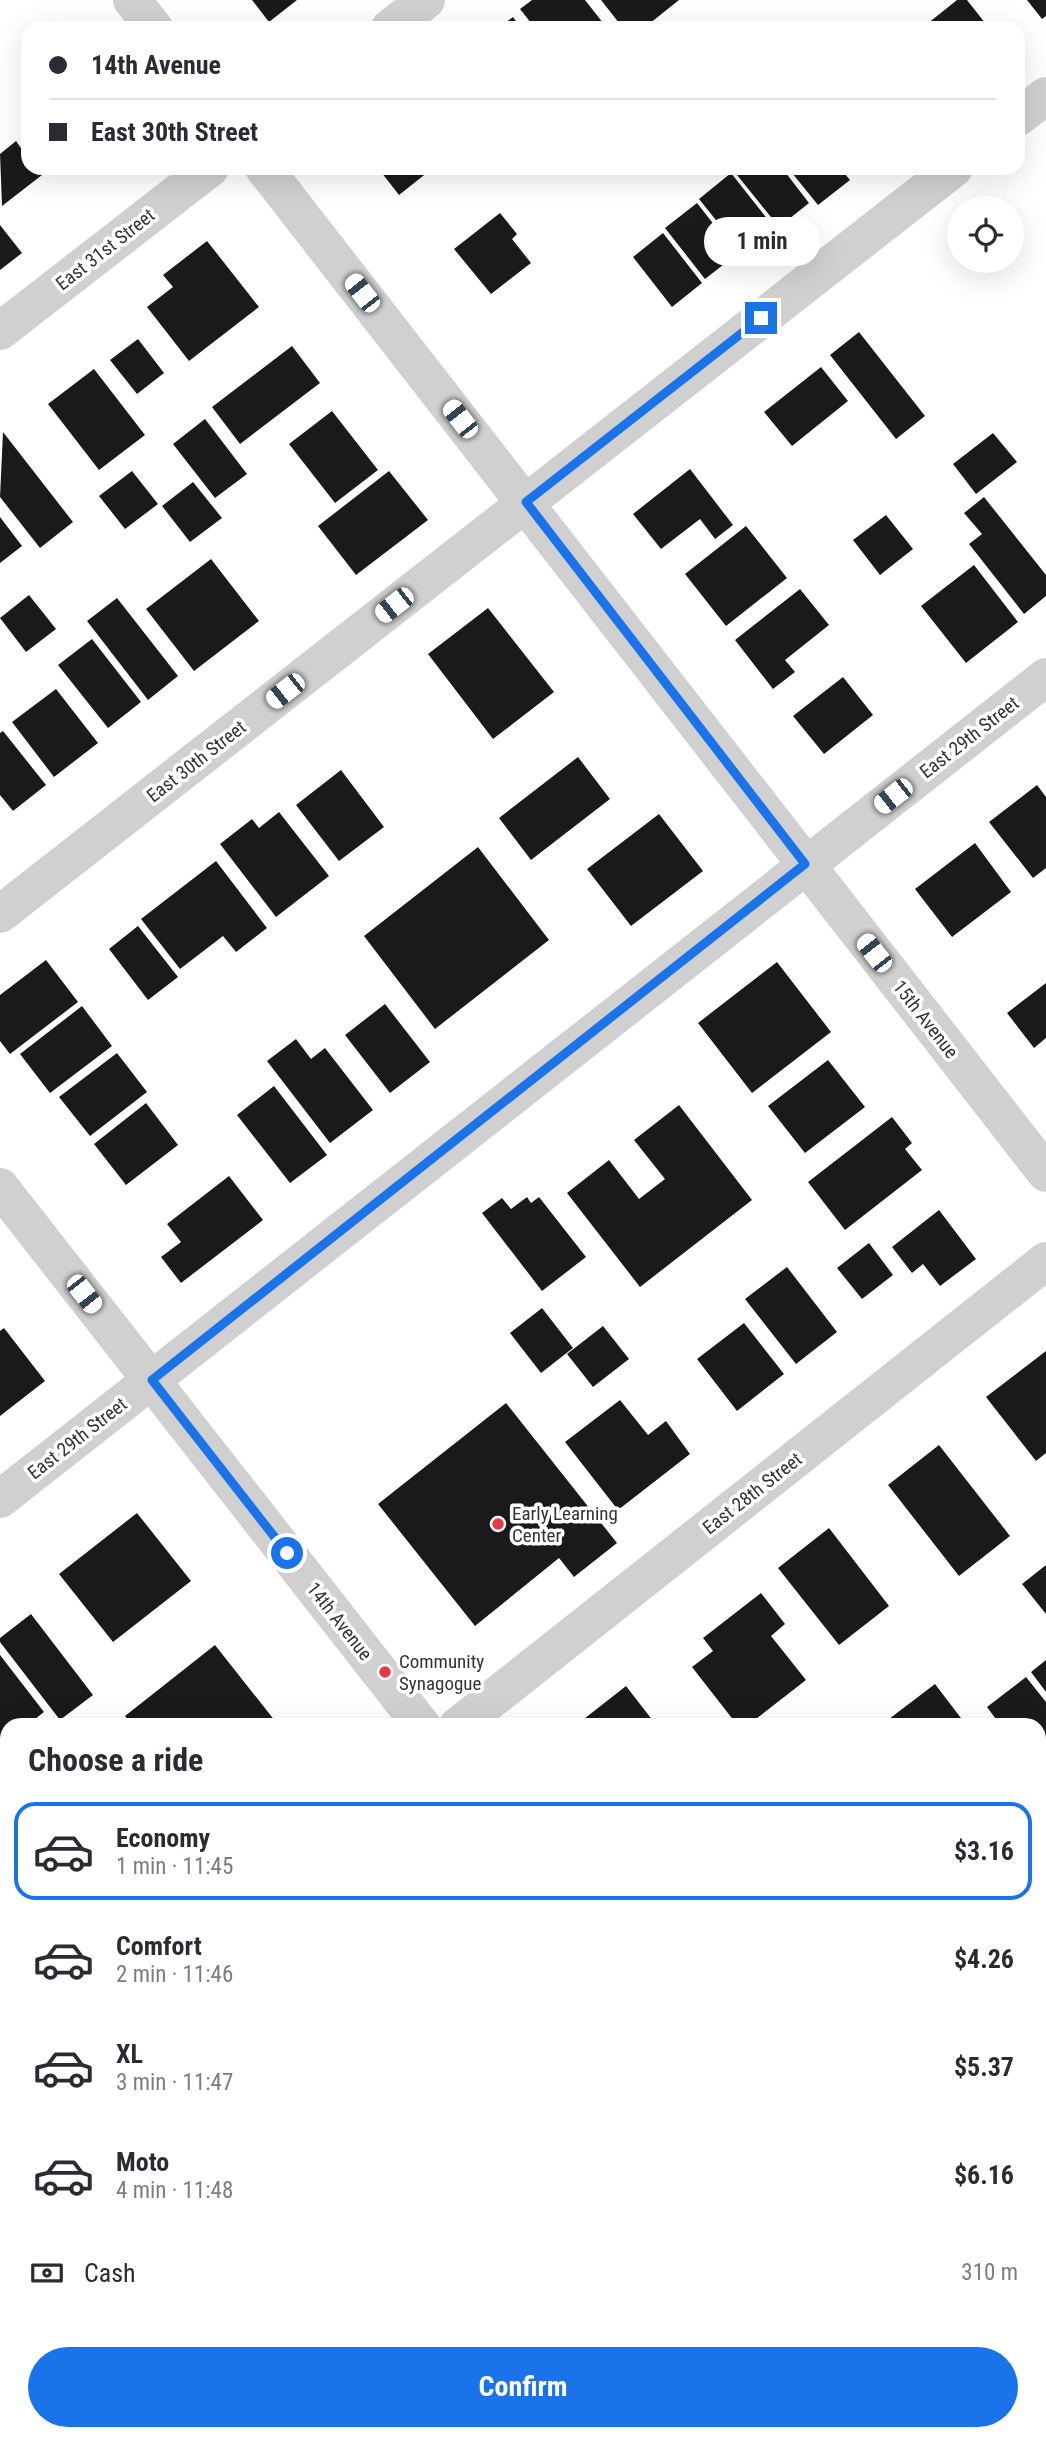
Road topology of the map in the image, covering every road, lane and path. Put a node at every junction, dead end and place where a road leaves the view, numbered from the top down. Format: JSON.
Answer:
{"nodes":[{"id":1,"x":132,"y":0,"type":"edge"},
{"id":2,"x":426,"y":0,"type":"edge"},
{"id":3,"x":148,"y":21,"type":"edge"},
{"id":4,"x":399,"y":21,"type":"edge"},
{"id":5,"x":1046,"y":96,"type":"edge"},
{"id":6,"x":1025,"y":112,"type":"edge"},
{"id":7,"x":201,"y":175,"type":"edge"},
{"id":8,"x":269,"y":175,"type":"edge"},
{"id":9,"x":945,"y":175,"type":"edge"},
{"id":10,"x":0,"y":331,"type":"edge"},
{"id":11,"x":526,"y":502,"type":"junction"},
{"id":12,"x":1046,"y":677,"type":"edge"},
{"id":13,"x":805,"y":864,"type":"junction"},
{"id":14,"x":0,"y":914,"type":"edge"},
{"id":15,"x":1046,"y":1173,"type":"edge"},
{"id":16,"x":0,"y":1186,"type":"edge"},
{"id":17,"x":1046,"y":1261,"type":"edge"},
{"id":18,"x":152,"y":1380,"type":"junction"},
{"id":19,"x":0,"y":1499,"type":"edge"},
{"id":20,"x":416,"y":1718,"type":"edge"},
{"id":21,"x":468,"y":1718,"type":"edge"}],
"edges":[{"from":1,"to":3,"type":"street"},
{"from":2,"to":4,"type":"street"},
{"from":5,"to":6,"type":"street"},
{"from":7,"to":10,"type":"street","name":"East 31st Street"},
{"from":8,"to":11,"type":"street","name":"15th Avenue"},
{"from":9,"to":11,"type":"street","name":"East 30th Street"},
{"from":11,"to":13,"type":"street","name":"15th Avenue"},
{"from":11,"to":14,"type":"street","name":"East 30th Street"},
{"from":12,"to":13,"type":"street","name":"East 29th Street"},
{"from":13,"to":15,"type":"street","name":"15th Avenue"},
{"from":13,"to":18,"type":"street","name":"East 29th Street"},
{"from":16,"to":18,"type":"street","name":"14th Avenue"},
{"from":17,"to":21,"type":"street","name":"East 28th Street"},
{"from":18,"to":19,"type":"street","name":"East 29th Street"},
{"from":18,"to":20,"type":"street","name":"14th Avenue"}]}
